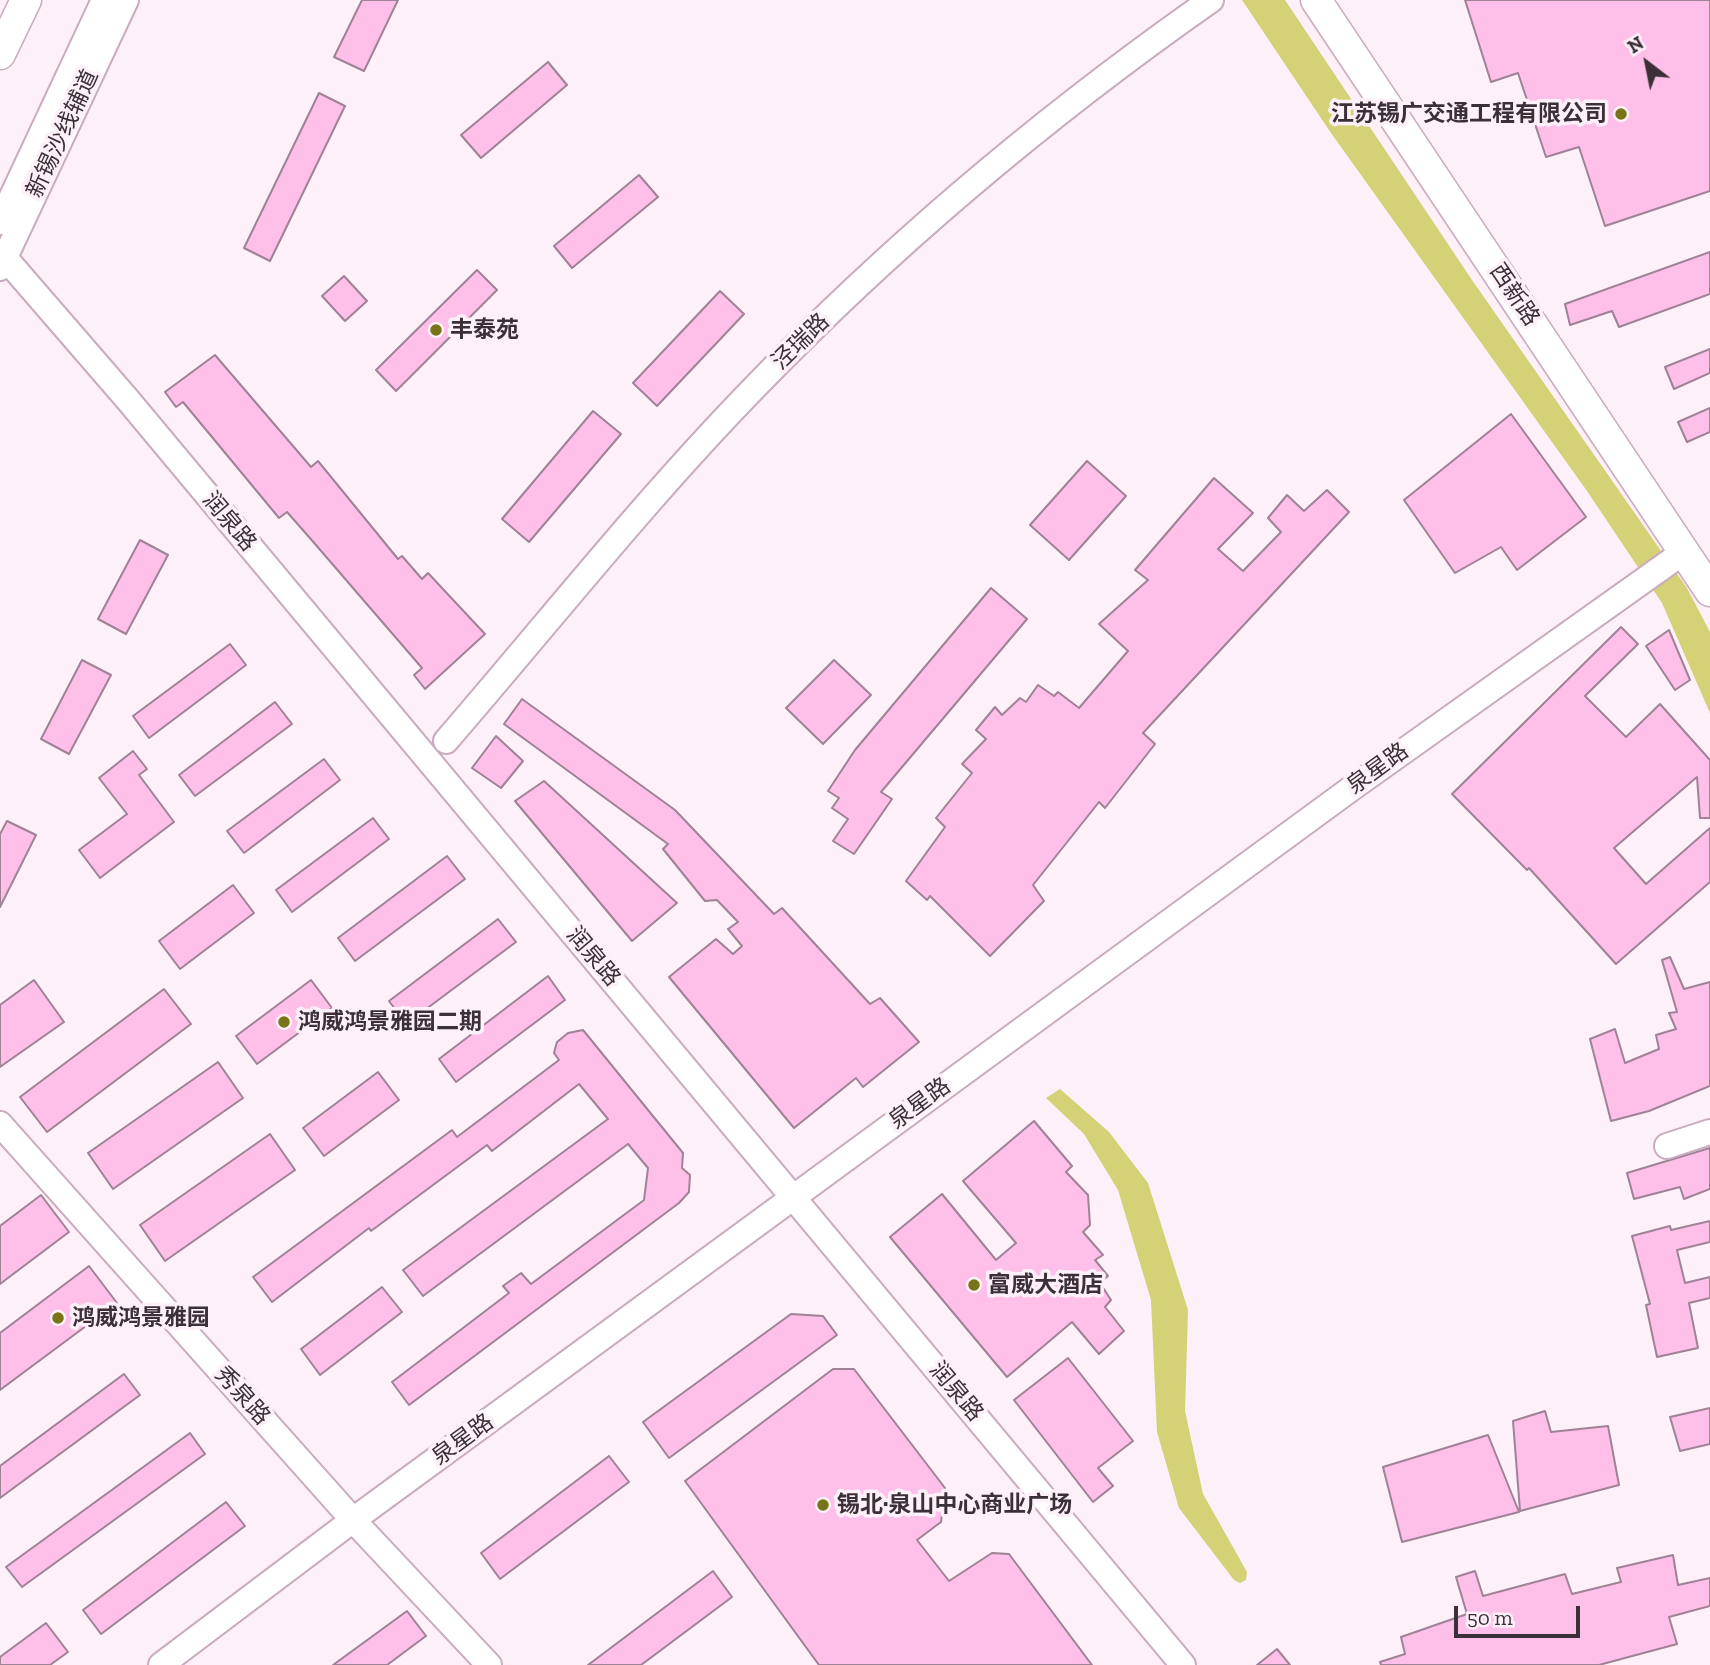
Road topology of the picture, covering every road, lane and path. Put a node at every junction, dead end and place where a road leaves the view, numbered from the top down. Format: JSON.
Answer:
{"nodes":[{"id":1,"x":26,"y":0,"type":"edge"},
{"id":2,"x":104,"y":0,"type":"edge"},
{"id":3,"x":125,"y":0,"type":"edge"},
{"id":4,"x":1211,"y":0,"type":"edge"},
{"id":5,"x":1316,"y":0,"type":"edge"},
{"id":6,"x":0,"y":54,"type":"edge"},
{"id":7,"x":0,"y":222,"type":"edge"},
{"id":8,"x":2,"y":258,"type":"edge"},
{"id":9,"x":1679,"y":555,"type":"junction"},
{"id":10,"x":1710,"y":591,"type":"edge"},
{"id":11,"x":446,"y":741,"type":"dead end"},
{"id":12,"x":0,"y":1124,"type":"edge"},
{"id":13,"x":1710,"y":1132,"type":"edge"},
{"id":14,"x":1667,"y":1146,"type":"dead end"},
{"id":15,"x":793,"y":1197,"type":"junction"},
{"id":16,"x":353,"y":1520,"type":"junction"},
{"id":17,"x":161,"y":1665,"type":"edge"},
{"id":18,"x":489,"y":1665,"type":"edge"},
{"id":19,"x":1182,"y":1665,"type":"edge"}],
"edges":[{"from":1,"to":6,"type":"main road"},
{"from":2,"to":7,"type":"street","name":"新锡沙线辅道"},
{"from":3,"to":8,"type":"street","name":"新锡沙线辅道"},
{"from":4,"to":11,"type":"street","name":"泾瑞路"},
{"from":5,"to":9,"type":"main road","name":"西新路"},
{"from":8,"to":15,"type":"street","name":"润泉路"},
{"from":9,"to":10,"type":"main road","name":"西新路"},
{"from":9,"to":15,"type":"street","name":"泉星路"},
{"from":12,"to":16,"type":"street","name":"秀泉路"},
{"from":13,"to":14,"type":"street"},
{"from":15,"to":16,"type":"street","name":"泉星路"},
{"from":15,"to":19,"type":"street","name":"润泉路"},
{"from":16,"to":17,"type":"street","name":"泉星路"},
{"from":16,"to":18,"type":"street","name":"秀泉路"}]}
